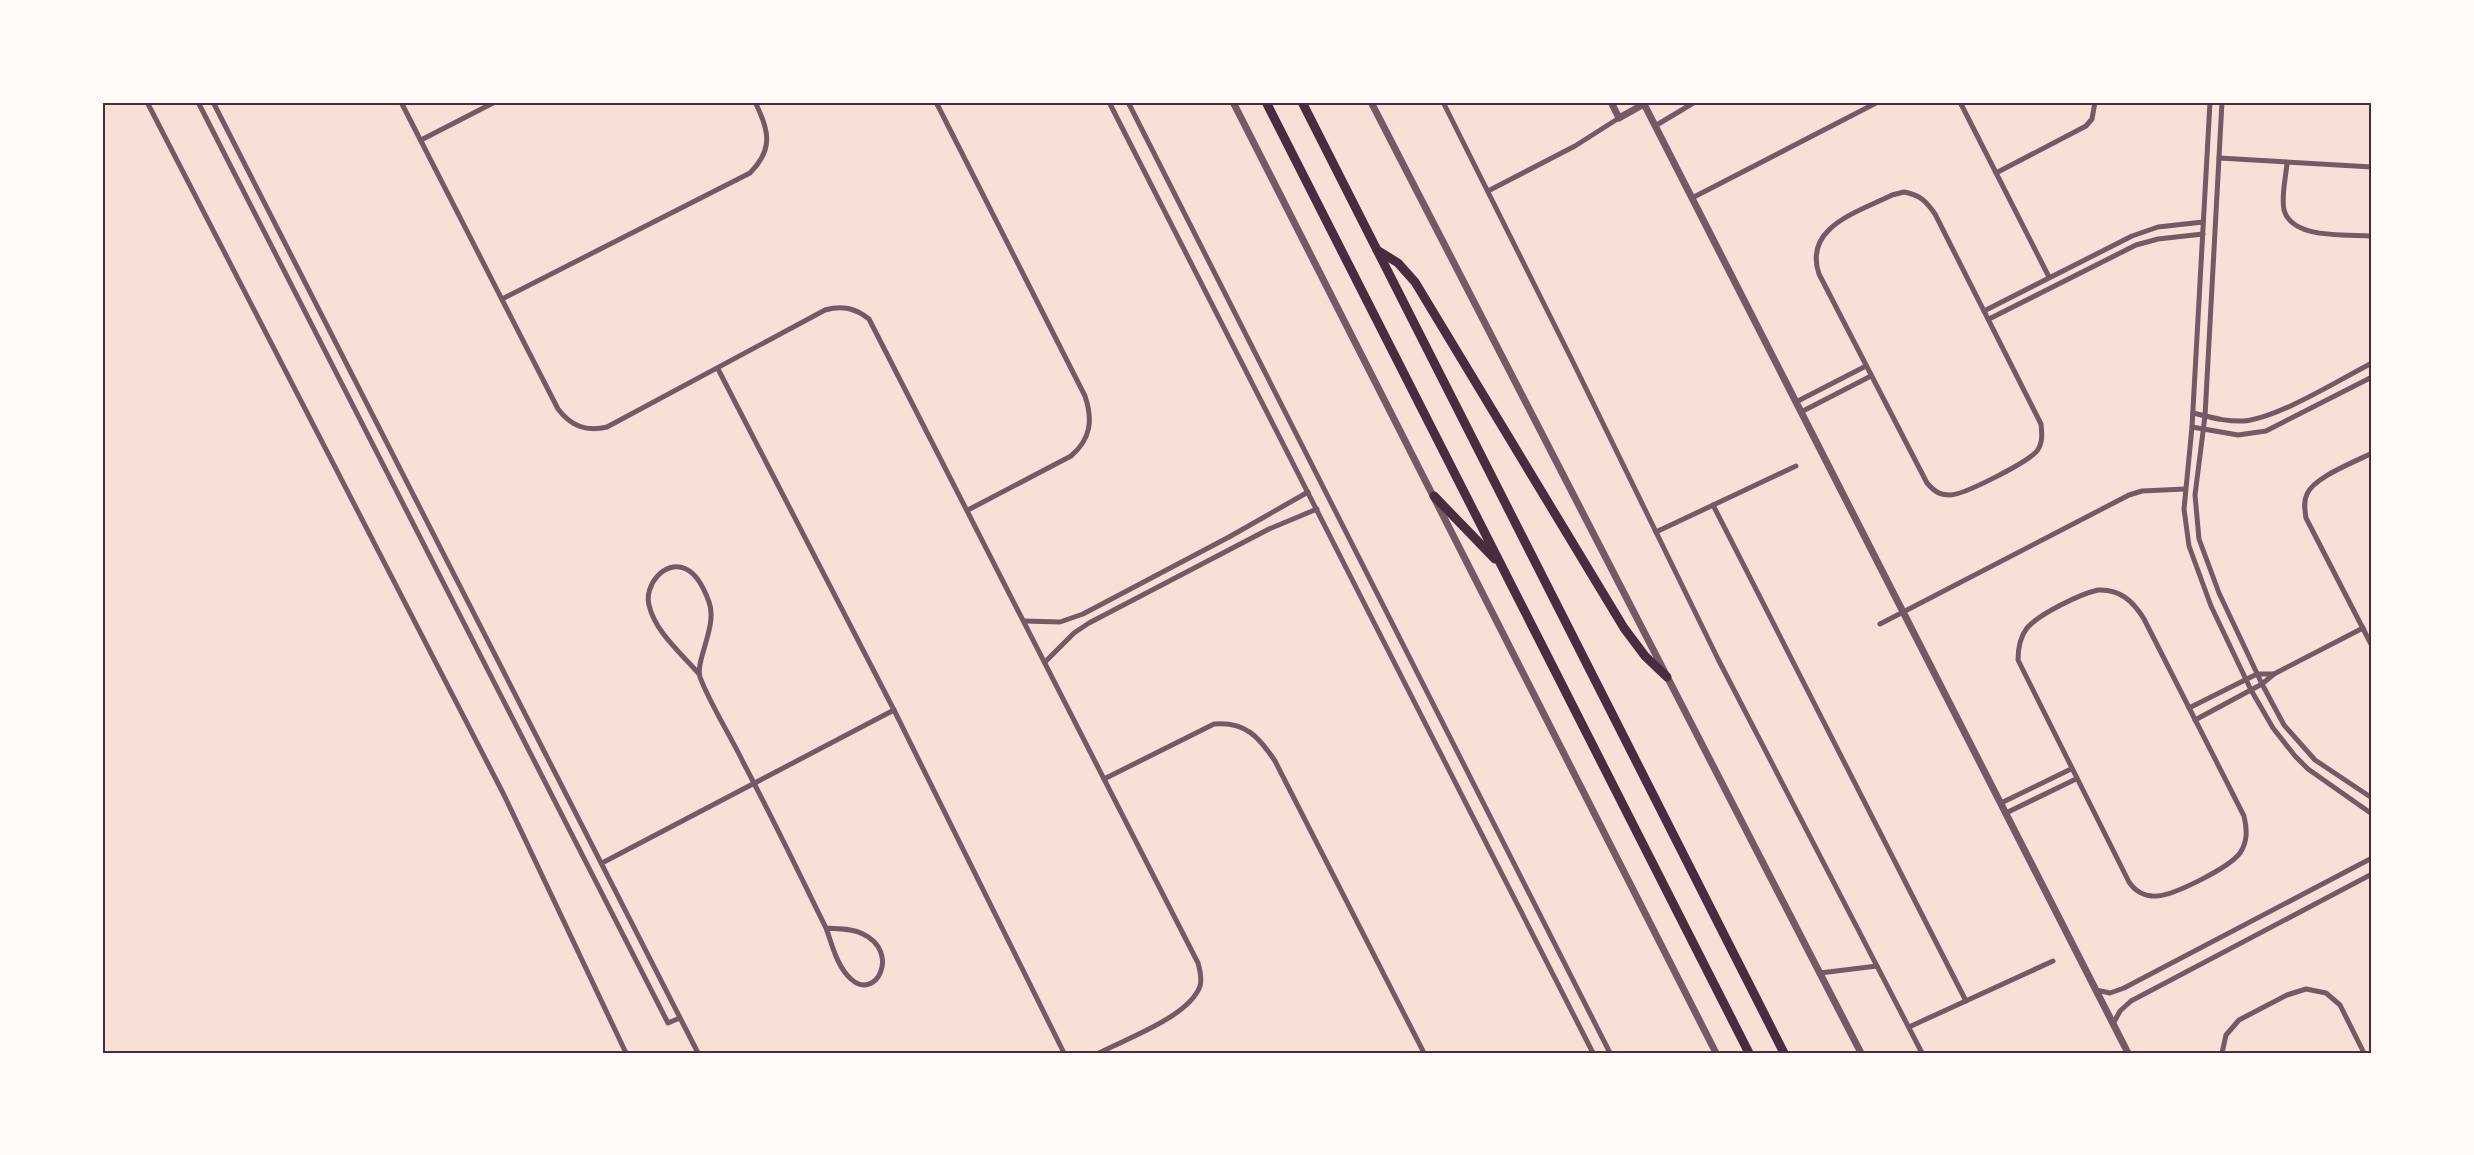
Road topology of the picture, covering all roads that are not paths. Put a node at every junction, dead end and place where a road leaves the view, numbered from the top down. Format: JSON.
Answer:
{"nodes":[{"id":1,"x":147,"y":102,"type":"edge"},
{"id":2,"x":198,"y":102,"type":"edge"},
{"id":3,"x":213,"y":102,"type":"edge"},
{"id":4,"x":401,"y":102,"type":"edge"},
{"id":5,"x":495,"y":102,"type":"edge"},
{"id":6,"x":755,"y":102,"type":"edge"},
{"id":7,"x":936,"y":102,"type":"edge"},
{"id":8,"x":1109,"y":102,"type":"edge"},
{"id":9,"x":1128,"y":102,"type":"edge"},
{"id":10,"x":1233,"y":102,"type":"edge"},
{"id":11,"x":1266,"y":102,"type":"edge"},
{"id":12,"x":1302,"y":102,"type":"edge"},
{"id":13,"x":1371,"y":102,"type":"edge"},
{"id":14,"x":1443,"y":102,"type":"edge"},
{"id":15,"x":1611,"y":102,"type":"edge"},
{"id":16,"x":1695,"y":102,"type":"edge"},
{"id":17,"x":1878,"y":102,"type":"edge"},
{"id":18,"x":1960,"y":102,"type":"edge"},
{"id":19,"x":2095,"y":102,"type":"edge"},
{"id":20,"x":2210,"y":102,"type":"edge"},
{"id":21,"x":2222,"y":102,"type":"edge"},
{"id":22,"x":1645,"y":103,"type":"edge"},
{"id":23,"x":1618,"y":118,"type":"junction"},
{"id":24,"x":1655,"y":126,"type":"junction"},
{"id":25,"x":421,"y":140,"type":"junction"},
{"id":26,"x":2219,"y":158,"type":"junction"},
{"id":27,"x":2287,"y":163,"type":"junction"},
{"id":28,"x":2372,"y":167,"type":"edge"},
{"id":29,"x":1996,"y":173,"type":"junction"},
{"id":30,"x":1488,"y":191,"type":"junction"},
{"id":31,"x":1692,"y":198,"type":"junction"},
{"id":32,"x":2203,"y":222,"type":"junction"},
{"id":33,"x":2203,"y":234,"type":"junction"},
{"id":34,"x":2372,"y":236,"type":"edge"},
{"id":35,"x":2108,"y":247,"type":"junction"},
{"id":36,"x":1376,"y":249,"type":"junction"},
{"id":37,"x":2113,"y":256,"type":"junction"},
{"id":38,"x":2049,"y":277,"type":"junction"},
{"id":39,"x":502,"y":299,"type":"junction"},
{"id":40,"x":1226,"y":299,"type":"junction"},
{"id":41,"x":1213,"y":306,"type":"junction"},
{"id":42,"x":1984,"y":311,"type":"junction"},
{"id":43,"x":1989,"y":319,"type":"junction"},
{"id":44,"x":2372,"y":363,"type":"edge"},
{"id":45,"x":1866,"y":366,"type":"junction"},
{"id":46,"x":718,"y":369,"type":"junction"},
{"id":47,"x":1871,"y":376,"type":"junction"},
{"id":48,"x":2372,"y":377,"type":"edge"},
{"id":49,"x":1796,"y":402,"type":"junction"},
{"id":50,"x":1801,"y":412,"type":"junction"},
{"id":51,"x":2193,"y":413,"type":"junction"},
{"id":52,"x":2272,"y":414,"type":"junction"},
{"id":53,"x":2205,"y":416,"type":"junction"},
{"id":54,"x":2278,"y":426,"type":"junction"},
{"id":55,"x":2192,"y":427,"type":"junction"},
{"id":56,"x":2204,"y":429,"type":"junction"},
{"id":57,"x":2372,"y":453,"type":"edge"},
{"id":58,"x":1796,"y":466,"type":"dead end"},
{"id":59,"x":2185,"y":489,"type":"junction"},
{"id":60,"x":1308,"y":492,"type":"junction"},
{"id":61,"x":1434,"y":496,"type":"junction"},
{"id":62,"x":1713,"y":505,"type":"junction"},
{"id":63,"x":1317,"y":509,"type":"junction"},
{"id":64,"x":968,"y":510,"type":"junction"},
{"id":65,"x":1656,"y":532,"type":"junction"},
{"id":66,"x":1503,"y":567,"type":"junction"},
{"id":67,"x":1903,"y":612,"type":"junction"},
{"id":68,"x":1024,"y":621,"type":"junction"},
{"id":69,"x":1881,"y":624,"type":"dead end"},
{"id":70,"x":2363,"y":627,"type":"junction"},
{"id":71,"x":2372,"y":646,"type":"edge"},
{"id":72,"x":494,"y":651,"type":"junction"},
{"id":73,"x":482,"y":658,"type":"junction"},
{"id":74,"x":1045,"y":662,"type":"junction"},
{"id":75,"x":699,"y":674,"type":"junction"},
{"id":76,"x":2257,"y":674,"type":"junction"},
{"id":77,"x":2274,"y":674,"type":"junction"},
{"id":78,"x":1666,"y":677,"type":"junction"},
{"id":79,"x":2246,"y":679,"type":"junction"},
{"id":80,"x":2262,"y":684,"type":"junction"},
{"id":81,"x":2251,"y":690,"type":"junction"},
{"id":82,"x":2189,"y":708,"type":"junction"},
{"id":83,"x":894,"y":710,"type":"junction"},
{"id":84,"x":2195,"y":720,"type":"junction"},
{"id":85,"x":2071,"y":769,"type":"junction"},
{"id":86,"x":1104,"y":778,"type":"junction"},
{"id":87,"x":2076,"y":779,"type":"junction"},
{"id":88,"x":754,"y":783,"type":"junction"},
{"id":89,"x":2372,"y":798,"type":"edge"},
{"id":90,"x":2001,"y":803,"type":"junction"},
{"id":91,"x":2006,"y":813,"type":"junction"},
{"id":92,"x":2372,"y":814,"type":"edge"},
{"id":93,"x":2372,"y":858,"type":"edge"},
{"id":94,"x":602,"y":862,"type":"junction"},
{"id":95,"x":2350,"y":870,"type":"junction"},
{"id":96,"x":2372,"y":874,"type":"edge"},
{"id":97,"x":2356,"y":882,"type":"junction"},
{"id":98,"x":826,"y":928,"type":"junction"},
{"id":99,"x":2052,"y":961,"type":"dead end"},
{"id":100,"x":1877,"y":966,"type":"junction"},
{"id":101,"x":1820,"y":973,"type":"junction"},
{"id":102,"x":2096,"y":990,"type":"junction"},
{"id":103,"x":1966,"y":1000,"type":"junction"},
{"id":104,"x":680,"y":1018,"type":"junction"},
{"id":105,"x":2113,"y":1024,"type":"junction"},
{"id":106,"x":1909,"y":1027,"type":"junction"},
{"id":107,"x":626,"y":1053,"type":"edge"},
{"id":108,"x":698,"y":1053,"type":"edge"},
{"id":109,"x":1064,"y":1053,"type":"edge"},
{"id":110,"x":1099,"y":1053,"type":"edge"},
{"id":111,"x":1424,"y":1053,"type":"edge"},
{"id":112,"x":1593,"y":1053,"type":"edge"},
{"id":113,"x":1610,"y":1053,"type":"edge"},
{"id":114,"x":1716,"y":1053,"type":"edge"},
{"id":115,"x":1749,"y":1053,"type":"edge"},
{"id":116,"x":1784,"y":1053,"type":"edge"},
{"id":117,"x":1862,"y":1053,"type":"edge"},
{"id":118,"x":1922,"y":1053,"type":"edge"},
{"id":119,"x":2128,"y":1053,"type":"edge"},
{"id":120,"x":2222,"y":1053,"type":"edge"},
{"id":121,"x":2364,"y":1053,"type":"edge"}],
"edges":[{"from":1,"to":107,"type":"street"},
{"from":2,"to":73,"type":"street"},
{"from":3,"to":72,"type":"street"},
{"from":4,"to":25,"type":"street"},
{"from":5,"to":25,"type":"street"},
{"from":6,"to":39,"type":"street"},
{"from":7,"to":64,"type":"street"},
{"from":8,"to":41,"type":"street"},
{"from":9,"to":40,"type":"street"},
{"from":10,"to":61,"type":"street"},
{"from":11,"to":66,"type":"highway"},
{"from":12,"to":36,"type":"highway"},
{"from":13,"to":78,"type":"street"},
{"from":14,"to":30,"type":"street"},
{"from":15,"to":23,"type":"street"},
{"from":16,"to":24,"type":"street"},
{"from":17,"to":31,"type":"street"},
{"from":18,"to":29,"type":"street"},
{"from":19,"to":29,"type":"street"},
{"from":20,"to":32,"type":"street"},
{"from":21,"to":26,"type":"street"},
{"from":22,"to":23,"type":"street"},
{"from":22,"to":24,"type":"street"},
{"from":23,"to":30,"type":"street"},
{"from":24,"to":31,"type":"street"},
{"from":25,"to":39,"type":"street"},
{"from":26,"to":27,"type":"street"},
{"from":26,"to":53,"type":"street"},
{"from":27,"to":28,"type":"street"},
{"from":27,"to":34,"type":"street"},
{"from":29,"to":38,"type":"street"},
{"from":30,"to":65,"type":"street"},
{"from":31,"to":49,"type":"street"},
{"from":32,"to":33,"type":"street"},
{"from":32,"to":35,"type":"street"},
{"from":33,"to":37,"type":"street"},
{"from":33,"to":51,"type":"street"},
{"from":35,"to":37,"type":"street"},
{"from":35,"to":38,"type":"street"},
{"from":36,"to":78,"type":"highway"},
{"from":36,"to":116,"type":"highway"},
{"from":37,"to":43,"type":"street"},
{"from":38,"to":42,"type":"street"},
{"from":39,"to":46,"type":"street"},
{"from":40,"to":41,"type":"street"},
{"from":40,"to":113,"type":"street"},
{"from":41,"to":60,"type":"street"},
{"from":42,"to":43,"type":"street"},
{"from":42,"to":45,"type":"street"},
{"from":43,"to":47,"type":"street"},
{"from":44,"to":52,"type":"street"},
{"from":45,"to":47,"type":"street"},
{"from":45,"to":49,"type":"street"},
{"from":46,"to":64,"type":"street"},
{"from":46,"to":83,"type":"street"},
{"from":47,"to":50,"type":"street"},
{"from":48,"to":54,"type":"street"},
{"from":49,"to":50,"type":"street"},
{"from":50,"to":67,"type":"street"},
{"from":51,"to":53,"type":"street"},
{"from":51,"to":55,"type":"street"},
{"from":52,"to":53,"type":"street"},
{"from":52,"to":54,"type":"street"},
{"from":53,"to":56,"type":"street"},
{"from":54,"to":56,"type":"street"},
{"from":55,"to":56,"type":"street"},
{"from":55,"to":59,"type":"street"},
{"from":56,"to":76,"type":"street"},
{"from":57,"to":70,"type":"street"},
{"from":58,"to":62,"type":"street"},
{"from":59,"to":67,"type":"street"},
{"from":59,"to":79,"type":"street"},
{"from":60,"to":63,"type":"street"},
{"from":60,"to":68,"type":"street"},
{"from":61,"to":66,"type":"highway"},
{"from":61,"to":114,"type":"street"},
{"from":62,"to":65,"type":"street"},
{"from":62,"to":103,"type":"street"},
{"from":63,"to":74,"type":"street"},
{"from":63,"to":112,"type":"street"},
{"from":64,"to":68,"type":"street"},
{"from":65,"to":100,"type":"street"},
{"from":66,"to":115,"type":"highway"},
{"from":67,"to":69,"type":"street"},
{"from":67,"to":90,"type":"street"},
{"from":68,"to":74,"type":"street"},
{"from":70,"to":71,"type":"street"},
{"from":70,"to":77,"type":"street"},
{"from":72,"to":73,"type":"street"},
{"from":72,"to":94,"type":"street"},
{"from":73,"to":104,"type":"street"},
{"from":74,"to":86,"type":"street"},
{"from":75,"to":75,"type":"street"},
{"from":75,"to":88,"type":"street"},
{"from":76,"to":77,"type":"street"},
{"from":76,"to":79,"type":"street"},
{"from":76,"to":80,"type":"street"},
{"from":77,"to":80,"type":"street"},
{"from":78,"to":101,"type":"street"},
{"from":79,"to":81,"type":"street"},
{"from":79,"to":82,"type":"street"},
{"from":80,"to":81,"type":"street"},
{"from":80,"to":89,"type":"street"},
{"from":81,"to":84,"type":"street"},
{"from":81,"to":92,"type":"street"},
{"from":82,"to":84,"type":"street"},
{"from":82,"to":85,"type":"street"},
{"from":83,"to":88,"type":"street"},
{"from":83,"to":109,"type":"street"},
{"from":84,"to":87,"type":"street"},
{"from":85,"to":87,"type":"street"},
{"from":85,"to":90,"type":"street"},
{"from":86,"to":110,"type":"street"},
{"from":86,"to":111,"type":"street"},
{"from":87,"to":91,"type":"street"},
{"from":88,"to":94,"type":"street"},
{"from":88,"to":98,"type":"street"},
{"from":90,"to":91,"type":"street"},
{"from":91,"to":102,"type":"street"},
{"from":93,"to":95,"type":"street"},
{"from":94,"to":104,"type":"street"},
{"from":95,"to":97,"type":"street"},
{"from":95,"to":102,"type":"street"},
{"from":96,"to":97,"type":"street"},
{"from":97,"to":105,"type":"street"},
{"from":98,"to":98,"type":"street"},
{"from":99,"to":103,"type":"street"},
{"from":100,"to":101,"type":"street"},
{"from":100,"to":106,"type":"street"},
{"from":101,"to":117,"type":"street"},
{"from":102,"to":105,"type":"street"},
{"from":103,"to":106,"type":"street"},
{"from":104,"to":108,"type":"street"},
{"from":105,"to":119,"type":"street"},
{"from":106,"to":118,"type":"street"},
{"from":120,"to":121,"type":"street"}]}
